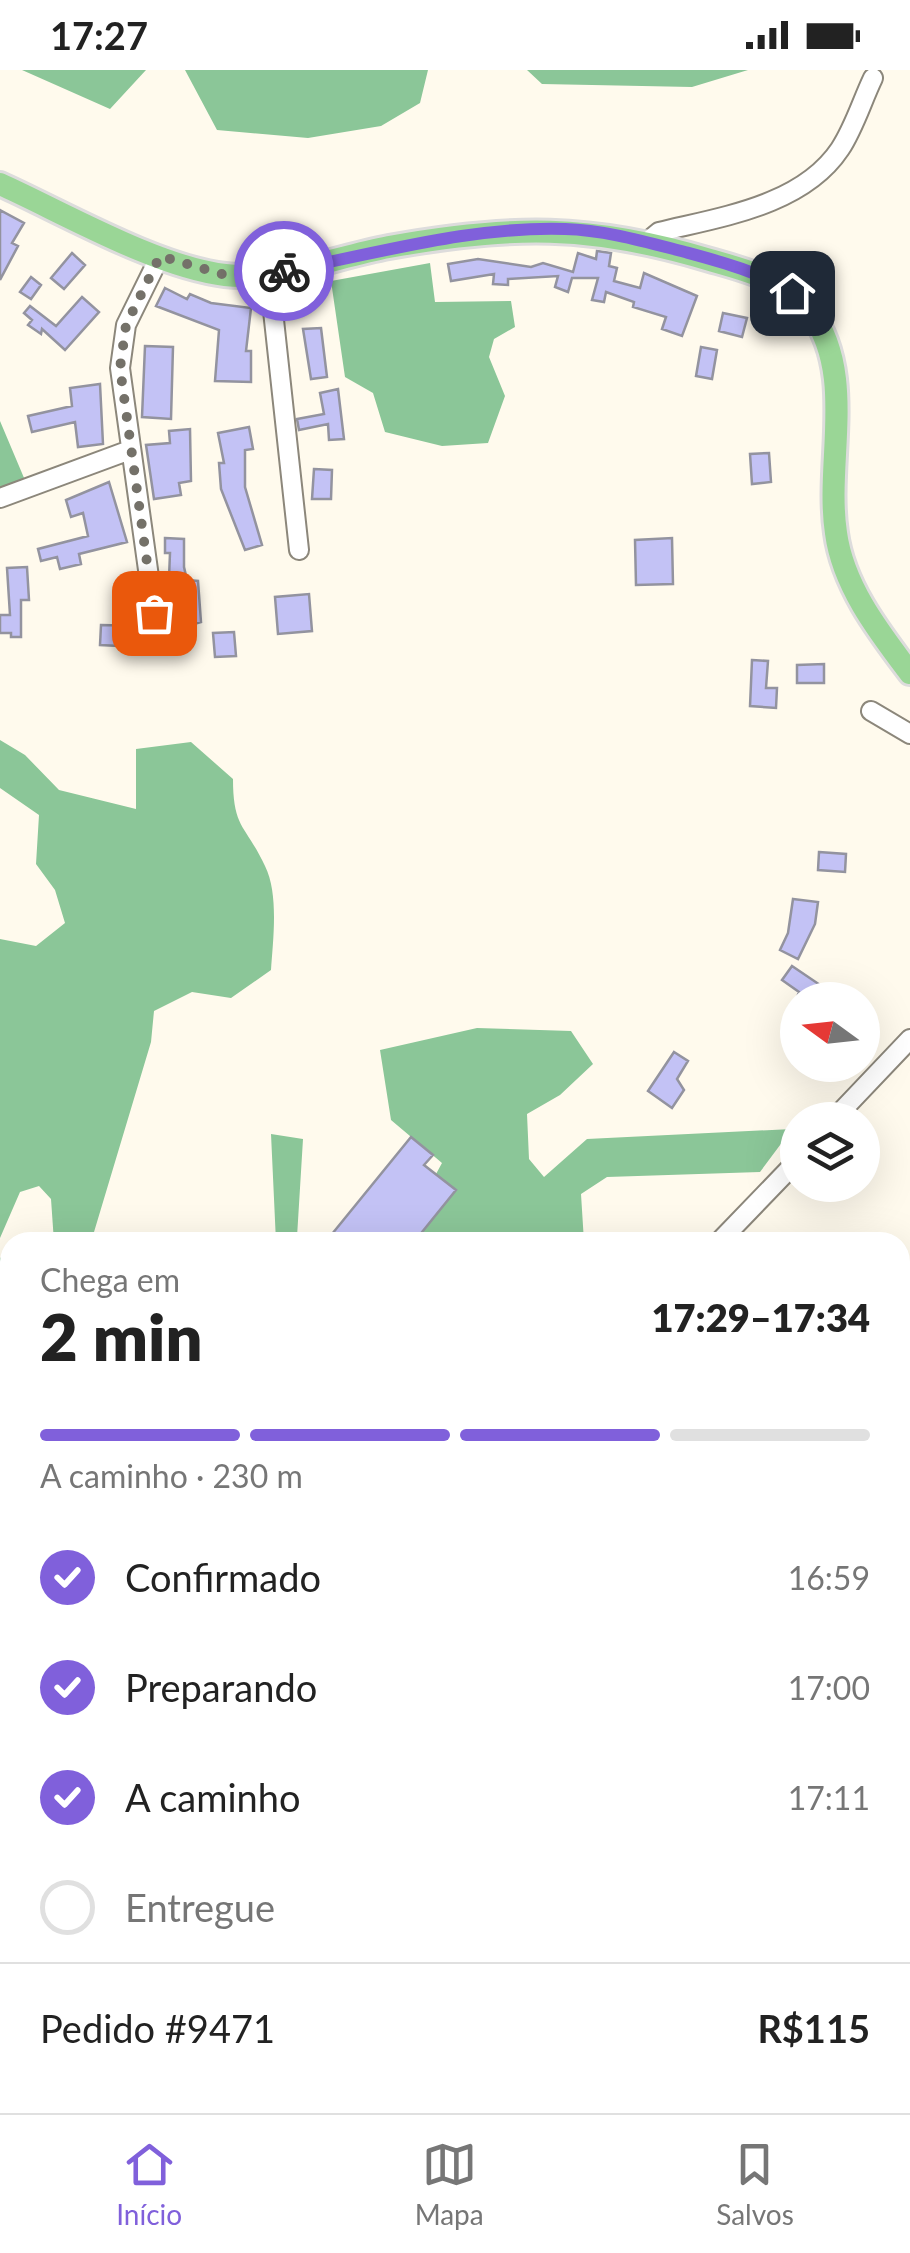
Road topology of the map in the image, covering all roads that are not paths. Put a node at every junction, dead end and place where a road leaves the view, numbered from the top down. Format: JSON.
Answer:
{"nodes":[{"id":1,"x":872,"y":78,"type":"dead end"},
{"id":2,"x":2,"y":189,"type":"edge"},
{"id":3,"x":647,"y":242,"type":"junction"},
{"id":4,"x":160,"y":256,"type":"junction"},
{"id":5,"x":268,"y":274,"type":"junction"},
{"id":6,"x":130,"y":450,"type":"junction"},
{"id":7,"x":0,"y":498,"type":"edge"},
{"id":8,"x":299,"y":550,"type":"dead end"},
{"id":9,"x":154,"y":613,"type":"dead end"},
{"id":10,"x":901,"y":650,"type":"edge"},
{"id":11,"x":910,"y":672,"type":"edge"},
{"id":12,"x":871,"y":711,"type":"dead end"},
{"id":13,"x":910,"y":734,"type":"edge"},
{"id":14,"x":910,"y":1039,"type":"edge"},
{"id":15,"x":850,"y":1102,"type":"edge"},
{"id":16,"x":780,"y":1179,"type":"edge"},
{"id":17,"x":729,"y":1232,"type":"edge"}],
"edges":[{"from":1,"to":3,"type":"street"},
{"from":2,"to":4,"type":"main road"},
{"from":3,"to":5,"type":"main road"},
{"from":3,"to":10,"type":"main road"},
{"from":4,"to":5,"type":"main road"},
{"from":4,"to":6,"type":"street"},
{"from":5,"to":8,"type":"street"},
{"from":6,"to":7,"type":"street"},
{"from":6,"to":9,"type":"street"},
{"from":10,"to":11,"type":"main road"},
{"from":12,"to":13,"type":"street"},
{"from":14,"to":15,"type":"street"},
{"from":16,"to":17,"type":"street"}]}
